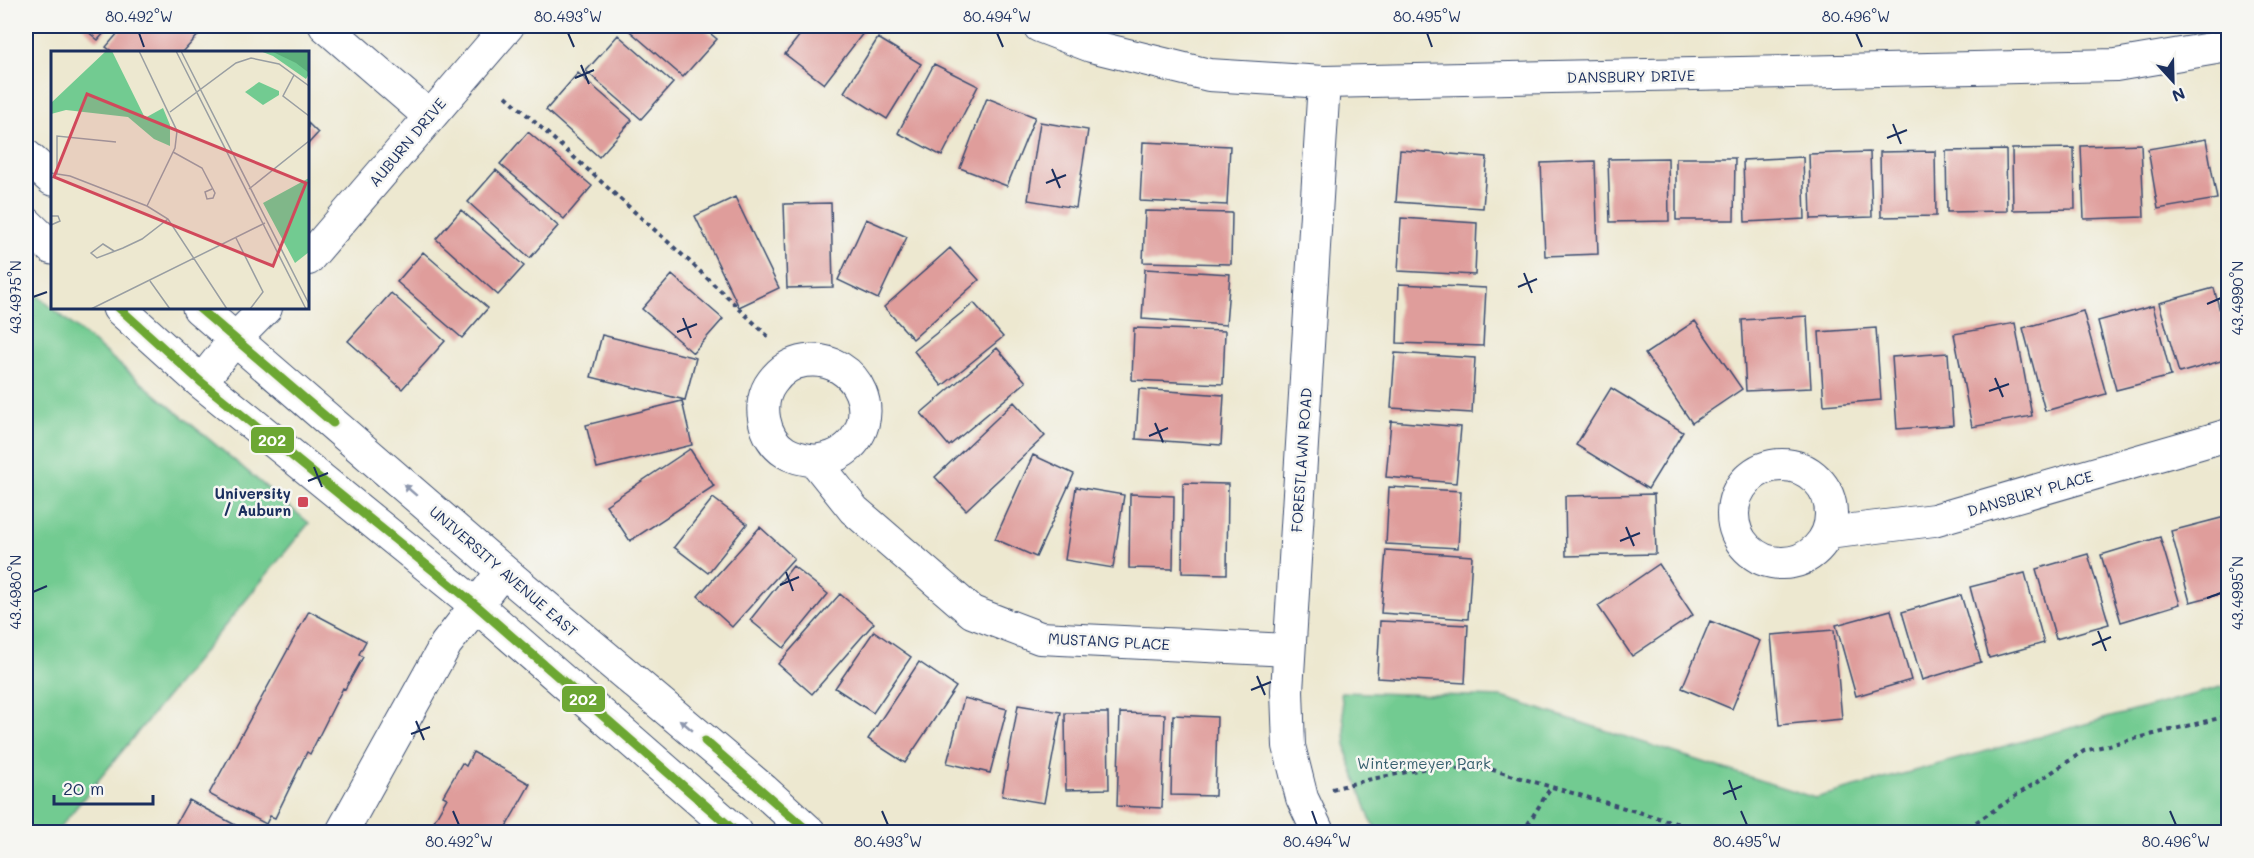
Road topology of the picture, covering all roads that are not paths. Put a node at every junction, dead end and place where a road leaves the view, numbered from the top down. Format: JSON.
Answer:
{"nodes":[{"id":1,"x":326,"y":26,"type":"edge"},
{"id":2,"x":508,"y":26,"type":"edge"},
{"id":3,"x":1039,"y":26,"type":"edge"},
{"id":4,"x":1097,"y":36,"type":"edge"},
{"id":5,"x":2229,"y":46,"type":"edge"},
{"id":6,"x":1324,"y":82,"type":"junction"},
{"id":7,"x":429,"y":116,"type":"junction"},
{"id":8,"x":26,"y":156,"type":"edge"},
{"id":9,"x":51,"y":178,"type":"edge"},
{"id":10,"x":26,"y":224,"type":"edge"},
{"id":11,"x":51,"y":247,"type":"edge"},
{"id":12,"x":309,"y":259,"type":"edge"},
{"id":13,"x":120,"y":309,"type":"edge"},
{"id":14,"x":200,"y":309,"type":"edge"},
{"id":15,"x":265,"y":309,"type":"edge"},
{"id":16,"x":235,"y":339,"type":"junction"},
{"id":17,"x":201,"y":382,"type":"junction"},
{"id":18,"x":2229,"y":435,"type":"edge"},
{"id":19,"x":815,"y":461,"type":"junction"},
{"id":20,"x":1828,"y":533,"type":"dead end"},
{"id":21,"x":503,"y":571,"type":"junction"},
{"id":22,"x":477,"y":606,"type":"junction"},
{"id":23,"x":1288,"y":650,"type":"junction"},
{"id":24,"x":342,"y":832,"type":"edge"},
{"id":25,"x":736,"y":832,"type":"edge"},
{"id":26,"x":809,"y":832,"type":"edge"},
{"id":27,"x":1318,"y":832,"type":"edge"}],
"edges":[{"from":1,"to":7,"type":"street"},
{"from":2,"to":7,"type":"street","name":"AUBURN DRIVE"},
{"from":3,"to":4,"type":"street","name":"DANSBURY DRIVE"},
{"from":4,"to":6,"type":"street","name":"DANSBURY DRIVE"},
{"from":5,"to":6,"type":"street","name":"DANSBURY DRIVE"},
{"from":6,"to":23,"type":"street","name":"FORESTLAWN ROAD"},
{"from":7,"to":12,"type":"street","name":"AUBURN DRIVE"},
{"from":8,"to":9,"type":"main road"},
{"from":10,"to":11,"type":"main road"},
{"from":13,"to":17,"type":"main road"},
{"from":14,"to":16,"type":"main road","name":"UNIVERSITY AVENUE EAST"},
{"from":15,"to":16,"type":"street"},
{"from":16,"to":17,"type":"street"},
{"from":21,"to":16,"type":"main road","name":"UNIVERSITY AVENUE EAST","one_way":true},
{"from":17,"to":22,"type":"main road"},
{"from":18,"to":20,"type":"street","name":"DANSBURY PLACE"},
{"from":19,"to":19,"type":"street"},
{"from":19,"to":23,"type":"street","name":"MUSTANG PLACE"},
{"from":21,"to":22,"type":"street"},
{"from":26,"to":21,"type":"main road","name":"UNIVERSITY AVENUE EAST","one_way":true},
{"from":22,"to":24,"type":"street"},
{"from":22,"to":25,"type":"main road"},
{"from":23,"to":27,"type":"street","name":"FORESTLAWN ROAD"}]}
